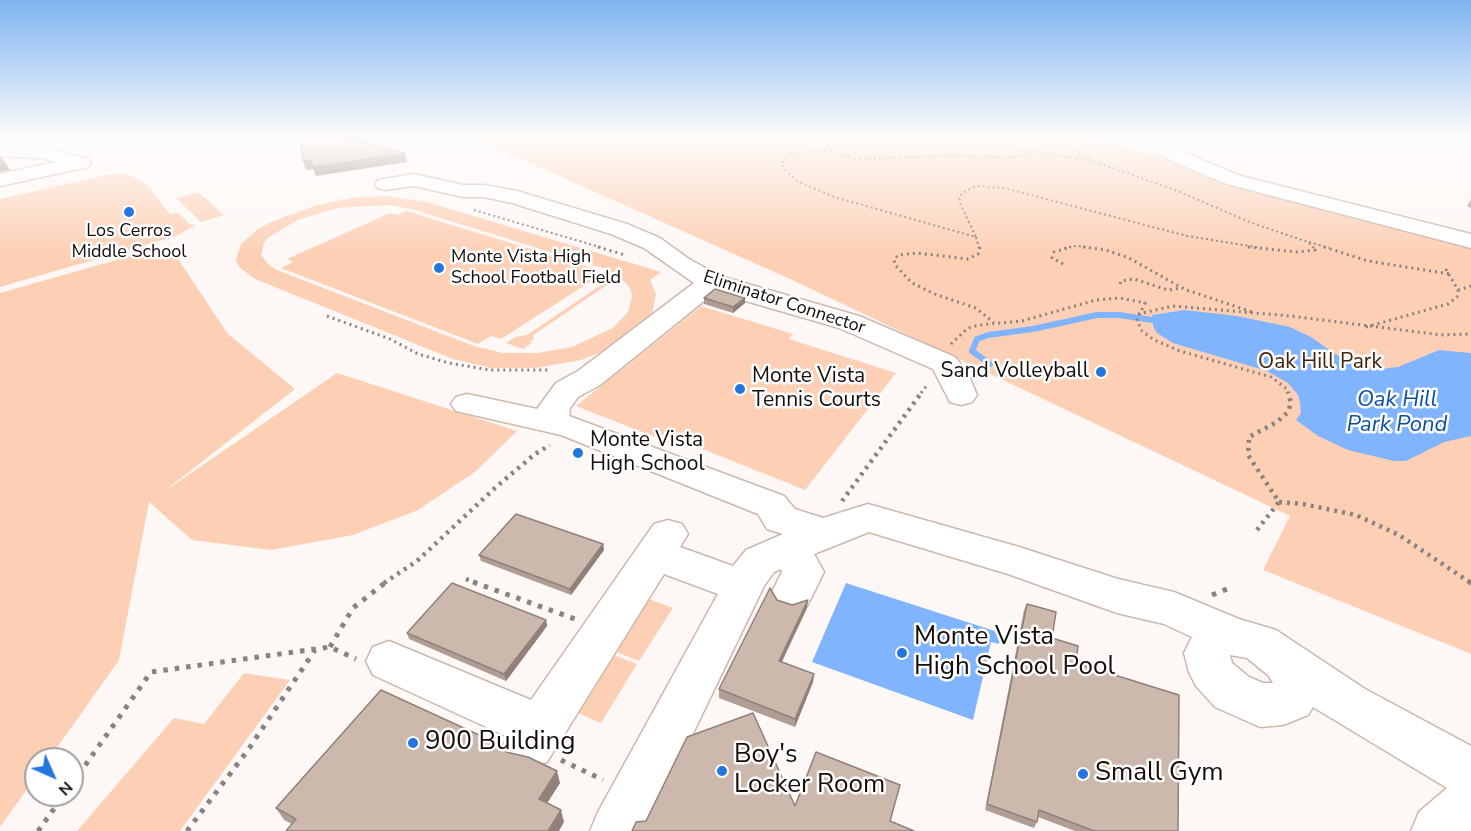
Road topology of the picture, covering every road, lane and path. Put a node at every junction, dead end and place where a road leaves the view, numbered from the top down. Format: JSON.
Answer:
{"nodes":[{"id":1,"x":20,"y":176,"type":"edge"},
{"id":2,"x":791,"y":176,"type":"edge"},
{"id":3,"x":1135,"y":176,"type":"edge"},
{"id":4,"x":1224,"y":176,"type":"edge"},
{"id":5,"x":0,"y":180,"type":"edge"},
{"id":6,"x":385,"y":184,"type":"dead end"},
{"id":7,"x":468,"y":208,"type":"dead end"},
{"id":8,"x":976,"y":237,"type":"junction"},
{"id":9,"x":1471,"y":241,"type":"edge"},
{"id":10,"x":1308,"y":242,"type":"junction"},
{"id":11,"x":632,"y":257,"type":"dead end"},
{"id":12,"x":1063,"y":264,"type":"dead end"},
{"id":13,"x":1444,"y":266,"type":"dead end"},
{"id":14,"x":1450,"y":274,"type":"junction"},
{"id":15,"x":711,"y":282,"type":"junction"},
{"id":16,"x":1120,"y":284,"type":"dead end"},
{"id":17,"x":1471,"y":286,"type":"edge"},
{"id":18,"x":1181,"y":287,"type":"junction"},
{"id":19,"x":1458,"y":290,"type":"junction"},
{"id":20,"x":1120,"y":298,"type":"dead end"},
{"id":21,"x":1256,"y":313,"type":"junction"},
{"id":22,"x":327,"y":316,"type":"dead end"},
{"id":23,"x":1138,"y":316,"type":"junction"},
{"id":24,"x":994,"y":324,"type":"dead end"},
{"id":25,"x":1364,"y":327,"type":"junction"},
{"id":26,"x":1471,"y":334,"type":"edge"},
{"id":27,"x":551,"y":370,"type":"dead end"},
{"id":28,"x":961,"y":395,"type":"dead end"},
{"id":29,"x":466,"y":404,"type":"dead end"},
{"id":30,"x":561,"y":425,"type":"junction"},
{"id":31,"x":1279,"y":502,"type":"junction"},
{"id":32,"x":1257,"y":530,"type":"dead end"},
{"id":33,"x":807,"y":540,"type":"junction"},
{"id":34,"x":466,"y":579,"type":"dead end"},
{"id":35,"x":1471,"y":583,"type":"edge"},
{"id":36,"x":743,"y":587,"type":"junction"},
{"id":37,"x":792,"y":594,"type":"dead end"},
{"id":38,"x":604,"y":630,"type":"junction"},
{"id":39,"x":315,"y":650,"type":"junction"},
{"id":40,"x":389,"y":661,"type":"dead end"},
{"id":41,"x":535,"y":736,"type":"junction"},
{"id":42,"x":84,"y":767,"type":"edge"},
{"id":43,"x":1471,"y":774,"type":"edge"},
{"id":44,"x":1471,"y":802,"type":"edge"},
{"id":45,"x":55,"y":807,"type":"edge"},
{"id":46,"x":626,"y":813,"type":"edge"},
{"id":47,"x":38,"y":831,"type":"edge"},
{"id":48,"x":187,"y":831,"type":"edge"},
{"id":49,"x":1438,"y":831,"type":"edge"}],
"edges":[{"from":1,"to":5,"type":"street"},
{"from":2,"to":8,"type":"path"},
{"from":3,"to":10,"type":"path"},
{"from":4,"to":9,"type":"street"},
{"from":6,"to":15,"type":"street","name":"Eliminator Connector"},
{"from":7,"to":11,"type":"path"},
{"from":8,"to":10,"type":"path"},
{"from":8,"to":24,"type":"path"},
{"from":10,"to":14,"type":"path"},
{"from":12,"to":18,"type":"path"},
{"from":13,"to":14,"type":"path"},
{"from":14,"to":19,"type":"path"},
{"from":15,"to":28,"type":"street","name":"Eliminator Connector"},
{"from":15,"to":30,"type":"street"},
{"from":16,"to":18,"type":"path"},
{"from":17,"to":19,"type":"path"},
{"from":18,"to":21,"type":"path"},
{"from":19,"to":25,"type":"path"},
{"from":20,"to":23,"type":"path"},
{"from":21,"to":23,"type":"path"},
{"from":21,"to":25,"type":"path"},
{"from":22,"to":27,"type":"path"},
{"from":23,"to":31,"type":"path"},
{"from":25,"to":26,"type":"path"},
{"from":29,"to":30,"type":"street"},
{"from":30,"to":33,"type":"street"},
{"from":30,"to":39,"type":"path"},
{"from":31,"to":32,"type":"path"},
{"from":31,"to":35,"type":"path"},
{"from":33,"to":36,"type":"street"},
{"from":33,"to":37,"type":"street"},
{"from":33,"to":43,"type":"street"},
{"from":34,"to":38,"type":"path"},
{"from":36,"to":38,"type":"street"},
{"from":36,"to":46,"type":"street"},
{"from":38,"to":41,"type":"street"},
{"from":39,"to":42,"type":"path"},
{"from":39,"to":48,"type":"path"},
{"from":40,"to":41,"type":"street"},
{"from":41,"to":46,"type":"path"},
{"from":44,"to":49,"type":"street"},
{"from":45,"to":47,"type":"path"}]}
